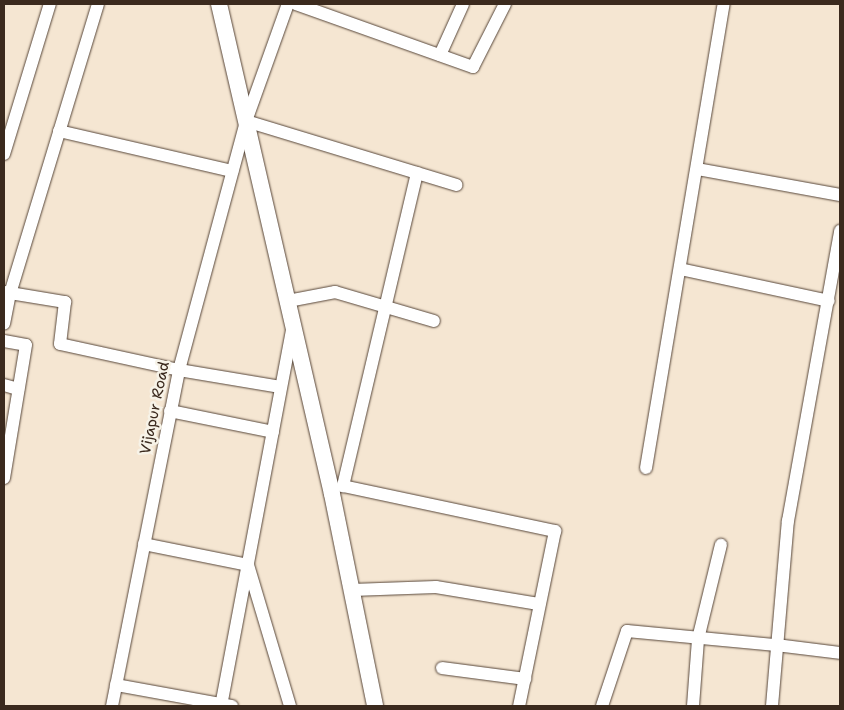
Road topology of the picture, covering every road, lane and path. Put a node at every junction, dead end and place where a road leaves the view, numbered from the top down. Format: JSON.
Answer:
{"nodes":[{"id":1,"x":50,"y":4,"type":"edge"},
{"id":2,"x":98,"y":4,"type":"edge"},
{"id":3,"x":220,"y":4,"type":"edge"},
{"id":4,"x":288,"y":4,"type":"edge"},
{"id":5,"x":296,"y":4,"type":"edge"},
{"id":6,"x":463,"y":4,"type":"edge"},
{"id":7,"x":505,"y":4,"type":"edge"},
{"id":8,"x":724,"y":4,"type":"edge"},
{"id":9,"x":440,"y":55,"type":"junction"},
{"id":10,"x":246,"y":121,"type":"junction"},
{"id":11,"x":59,"y":130,"type":"junction"},
{"id":12,"x":4,"y":154,"type":"edge"},
{"id":13,"x":697,"y":170,"type":"junction"},
{"id":14,"x":232,"y":171,"type":"junction"},
{"id":15,"x":417,"y":173,"type":"junction"},
{"id":16,"x":456,"y":185,"type":"dead end"},
{"id":17,"x":840,"y":195,"type":"edge"},
{"id":18,"x":840,"y":230,"type":"edge"},
{"id":19,"x":680,"y":269,"type":"junction"},
{"id":20,"x":7,"y":292,"type":"edge"},
{"id":21,"x":288,"y":301,"type":"junction"},
{"id":22,"x":828,"y":301,"type":"junction"},
{"id":23,"x":385,"y":307,"type":"junction"},
{"id":24,"x":434,"y":321,"type":"dead end"},
{"id":25,"x":4,"y":323,"type":"edge"},
{"id":26,"x":293,"y":324,"type":"junction"},
{"id":27,"x":4,"y":341,"type":"edge"},
{"id":28,"x":179,"y":370,"type":"junction"},
{"id":29,"x":4,"y":385,"type":"edge"},
{"id":30,"x":281,"y":387,"type":"junction"},
{"id":31,"x":18,"y":389,"type":"junction"},
{"id":32,"x":170,"y":411,"type":"junction"},
{"id":33,"x":272,"y":432,"type":"junction"},
{"id":34,"x":646,"y":468,"type":"dead end"},
{"id":35,"x":4,"y":478,"type":"edge"},
{"id":36,"x":144,"y":544,"type":"junction"},
{"id":37,"x":721,"y":545,"type":"dead end"},
{"id":38,"x":248,"y":565,"type":"junction"},
{"id":39,"x":352,"y":590,"type":"junction"},
{"id":40,"x":540,"y":604,"type":"junction"},
{"id":41,"x":698,"y":639,"type":"junction"},
{"id":42,"x":776,"y":645,"type":"junction"},
{"id":43,"x":840,"y":653,"type":"edge"},
{"id":44,"x":442,"y":668,"type":"dead end"},
{"id":45,"x":524,"y":679,"type":"junction"},
{"id":46,"x":116,"y":685,"type":"junction"},
{"id":47,"x":112,"y":706,"type":"edge"},
{"id":48,"x":224,"y":706,"type":"edge"},
{"id":49,"x":290,"y":706,"type":"edge"},
{"id":50,"x":375,"y":706,"type":"edge"},
{"id":51,"x":519,"y":706,"type":"edge"},
{"id":52,"x":602,"y":706,"type":"edge"},
{"id":53,"x":693,"y":706,"type":"edge"},
{"id":54,"x":772,"y":706,"type":"edge"}],
"edges":[{"from":1,"to":12,"type":"street"},
{"from":2,"to":11,"type":"street"},
{"from":3,"to":10,"type":"street"},
{"from":4,"to":10,"type":"street","name":"Vijapur Road"},
{"from":5,"to":9,"type":"street"},
{"from":6,"to":9,"type":"street"},
{"from":7,"to":9,"type":"street"},
{"from":8,"to":13,"type":"street"},
{"from":10,"to":14,"type":"street","name":"Vijapur Road"},
{"from":10,"to":15,"type":"street"},
{"from":10,"to":21,"type":"street"},
{"from":11,"to":14,"type":"street"},
{"from":11,"to":20,"type":"street"},
{"from":13,"to":17,"type":"street"},
{"from":13,"to":19,"type":"street"},
{"from":14,"to":28,"type":"street","name":"Vijapur Road"},
{"from":15,"to":16,"type":"street"},
{"from":15,"to":23,"type":"street"},
{"from":18,"to":22,"type":"street"},
{"from":19,"to":22,"type":"street"},
{"from":19,"to":34,"type":"street"},
{"from":20,"to":25,"type":"street"},
{"from":20,"to":28,"type":"street"},
{"from":21,"to":23,"type":"street"},
{"from":21,"to":26,"type":"street"},
{"from":22,"to":42,"type":"street"},
{"from":23,"to":24,"type":"street"},
{"from":23,"to":40,"type":"street"},
{"from":26,"to":30,"type":"street"},
{"from":26,"to":39,"type":"street"},
{"from":27,"to":31,"type":"street"},
{"from":28,"to":30,"type":"street"},
{"from":28,"to":32,"type":"street","name":"Vijapur Road"},
{"from":29,"to":31,"type":"street"},
{"from":30,"to":33,"type":"street"},
{"from":31,"to":35,"type":"street"},
{"from":32,"to":33,"type":"street"},
{"from":32,"to":36,"type":"street","name":"Vijapur Road"},
{"from":33,"to":38,"type":"street"},
{"from":36,"to":38,"type":"street"},
{"from":36,"to":46,"type":"street","name":"Vijapur Road"},
{"from":37,"to":41,"type":"street"},
{"from":38,"to":48,"type":"street"},
{"from":38,"to":49,"type":"street"},
{"from":39,"to":40,"type":"street"},
{"from":39,"to":50,"type":"street"},
{"from":40,"to":45,"type":"street"},
{"from":41,"to":42,"type":"street"},
{"from":41,"to":52,"type":"street"},
{"from":41,"to":53,"type":"street"},
{"from":42,"to":43,"type":"street"},
{"from":42,"to":54,"type":"street"},
{"from":44,"to":45,"type":"street"},
{"from":45,"to":51,"type":"street"},
{"from":46,"to":47,"type":"street","name":"Vijapur Road"},
{"from":46,"to":48,"type":"street"}]}
